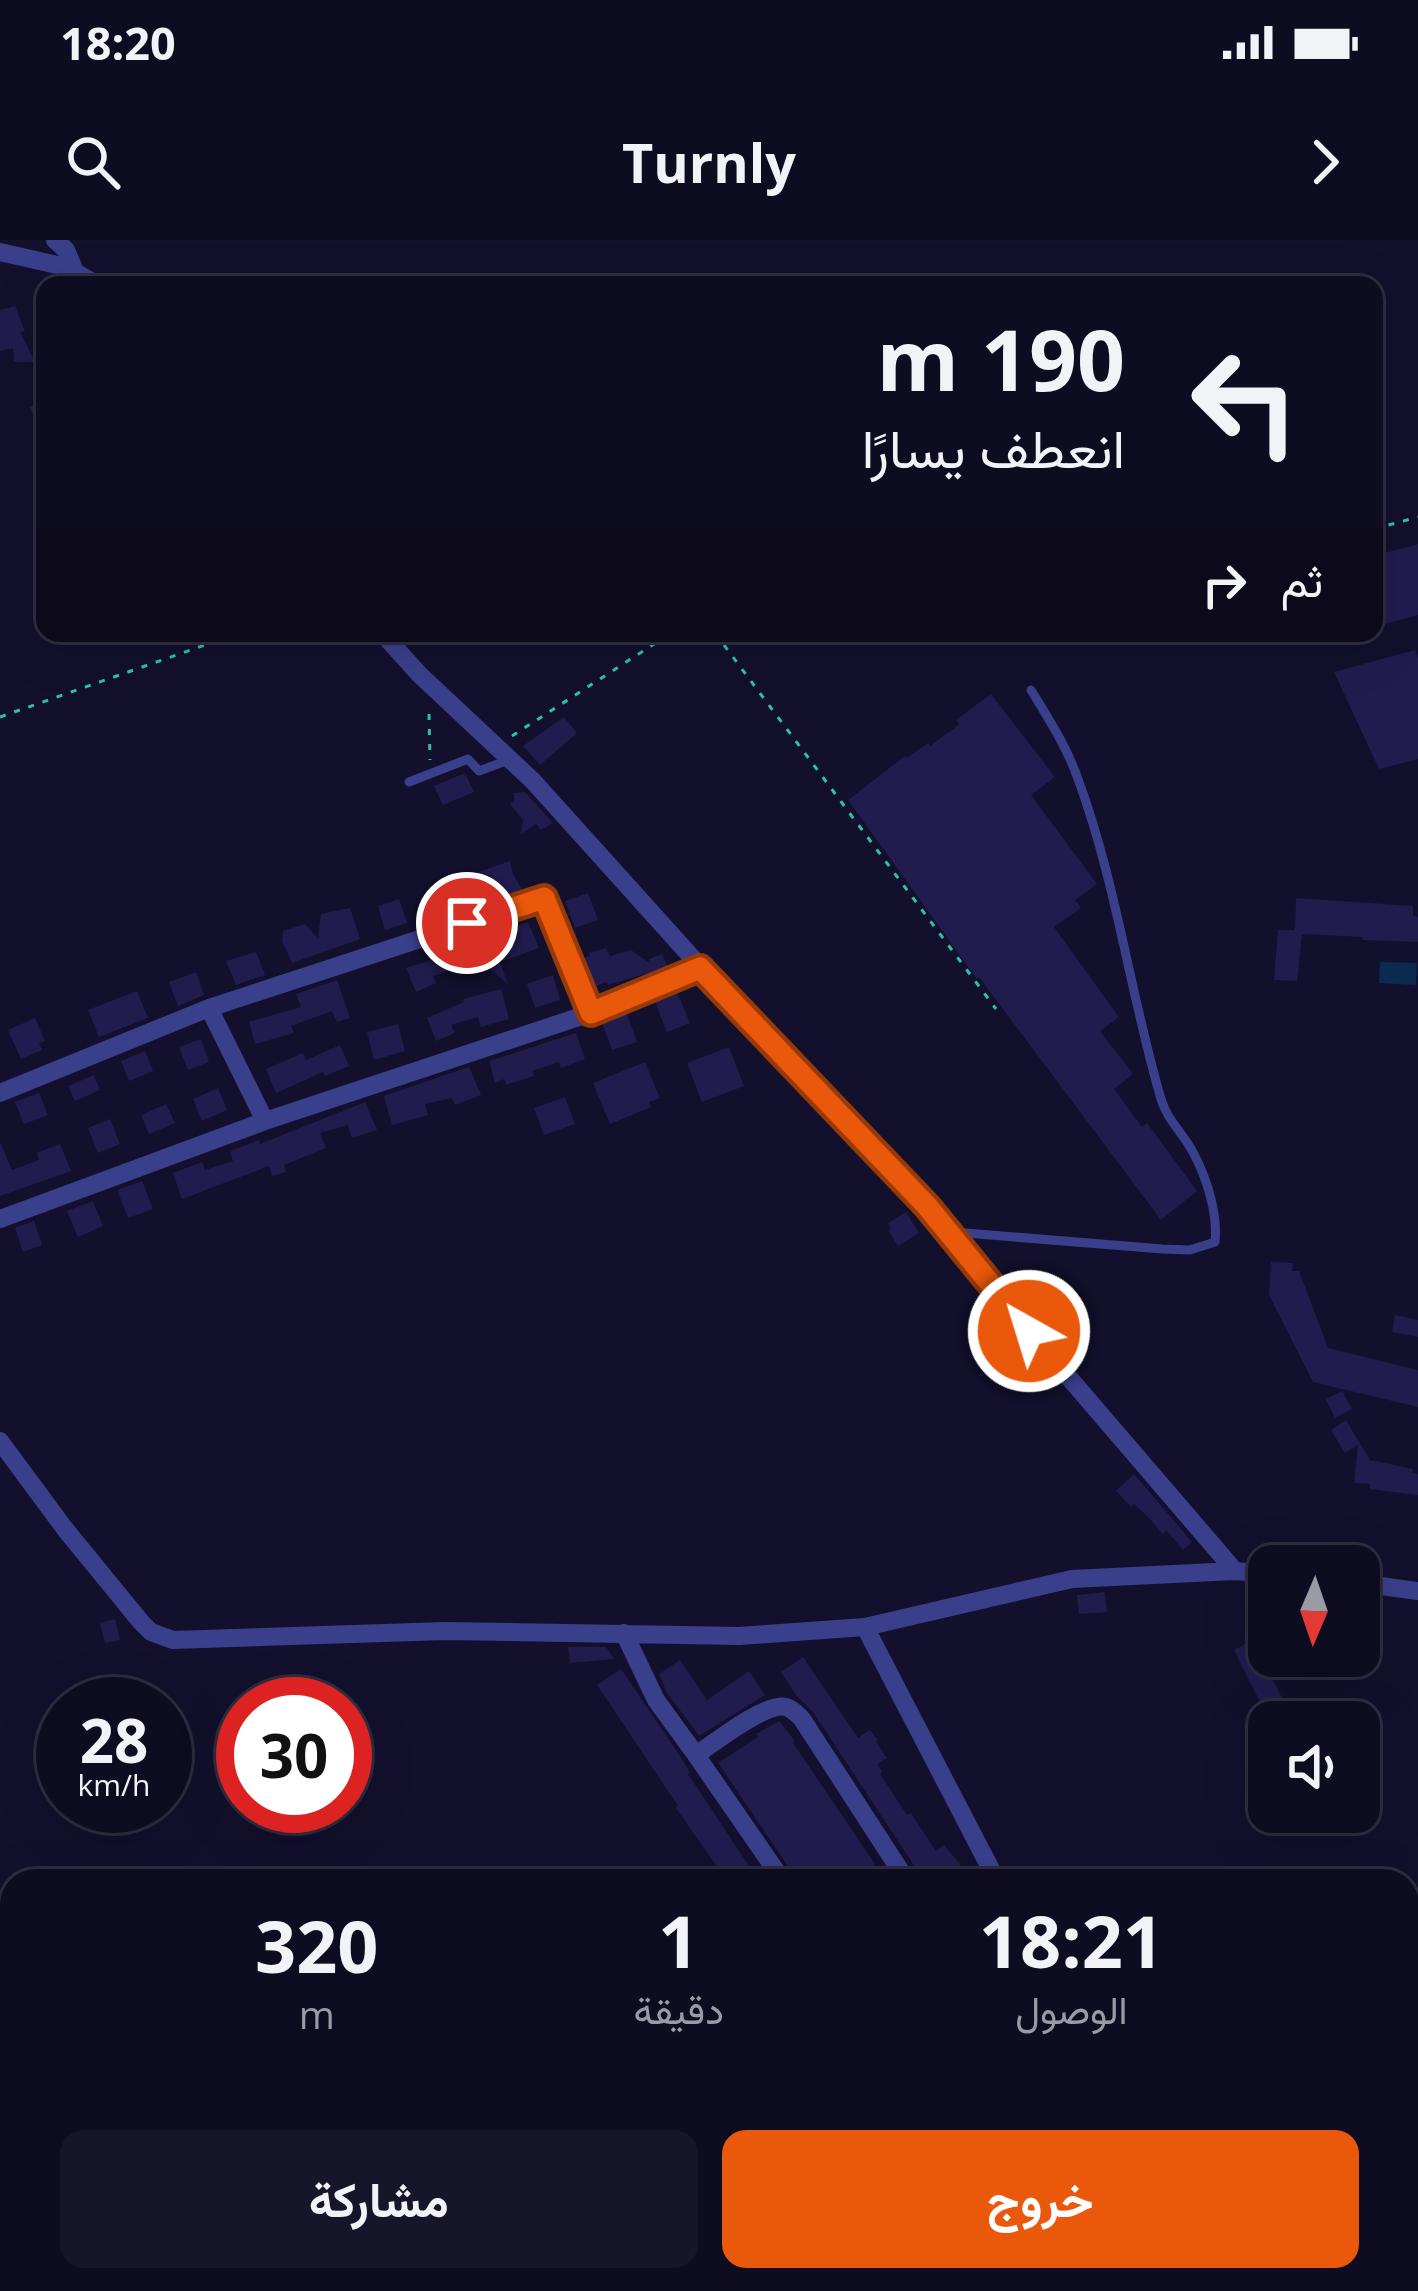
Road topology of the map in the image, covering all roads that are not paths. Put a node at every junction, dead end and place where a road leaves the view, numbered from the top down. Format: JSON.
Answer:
{"nodes":[{"id":1,"x":55,"y":240,"type":"edge"},
{"id":2,"x":0,"y":252,"type":"edge"},
{"id":3,"x":75,"y":271,"type":"junction"},
{"id":4,"x":83,"y":276,"type":"edge"},
{"id":5,"x":390,"y":642,"type":"edge"},
{"id":6,"x":1030,"y":690,"type":"dead end"},
{"id":7,"x":504,"y":753,"type":"junction"},
{"id":8,"x":409,"y":782,"type":"dead end"},
{"id":9,"x":700,"y":968,"type":"junction"},
{"id":10,"x":209,"y":1008,"type":"junction"},
{"id":11,"x":591,"y":1013,"type":"junction"},
{"id":12,"x":0,"y":1093,"type":"edge"},
{"id":13,"x":265,"y":1121,"type":"junction"},
{"id":14,"x":0,"y":1220,"type":"edge"},
{"id":15,"x":948,"y":1232,"type":"junction"},
{"id":16,"x":0,"y":1441,"type":"edge"},
{"id":17,"x":1235,"y":1571,"type":"junction"},
{"id":18,"x":1248,"y":1572,"type":"edge"},
{"id":19,"x":1380,"y":1586,"type":"edge"},
{"id":20,"x":1418,"y":1591,"type":"edge"},
{"id":21,"x":865,"y":1627,"type":"junction"},
{"id":22,"x":624,"y":1634,"type":"junction"},
{"id":23,"x":696,"y":1755,"type":"junction"},
{"id":24,"x":775,"y":1869,"type":"edge"},
{"id":25,"x":899,"y":1869,"type":"edge"},
{"id":26,"x":991,"y":1869,"type":"edge"}],
"edges":[{"from":1,"to":3,"type":"street"},
{"from":2,"to":3,"type":"street"},
{"from":3,"to":4,"type":"street"},
{"from":5,"to":7,"type":"street"},
{"from":6,"to":15,"type":"lane"},
{"from":7,"to":8,"type":"lane"},
{"from":7,"to":9,"type":"street"},
{"from":9,"to":11,"type":"street"},
{"from":9,"to":15,"type":"street"},
{"from":10,"to":11,"type":"street"},
{"from":10,"to":12,"type":"street"},
{"from":10,"to":13,"type":"street"},
{"from":11,"to":13,"type":"street"},
{"from":13,"to":14,"type":"street"},
{"from":15,"to":17,"type":"street"},
{"from":16,"to":22,"type":"street"},
{"from":17,"to":18,"type":"street"},
{"from":17,"to":21,"type":"street"},
{"from":19,"to":20,"type":"street"},
{"from":21,"to":22,"type":"street"},
{"from":21,"to":26,"type":"street"},
{"from":22,"to":23,"type":"street"},
{"from":23,"to":24,"type":"street"},
{"from":23,"to":25,"type":"street"}]}
